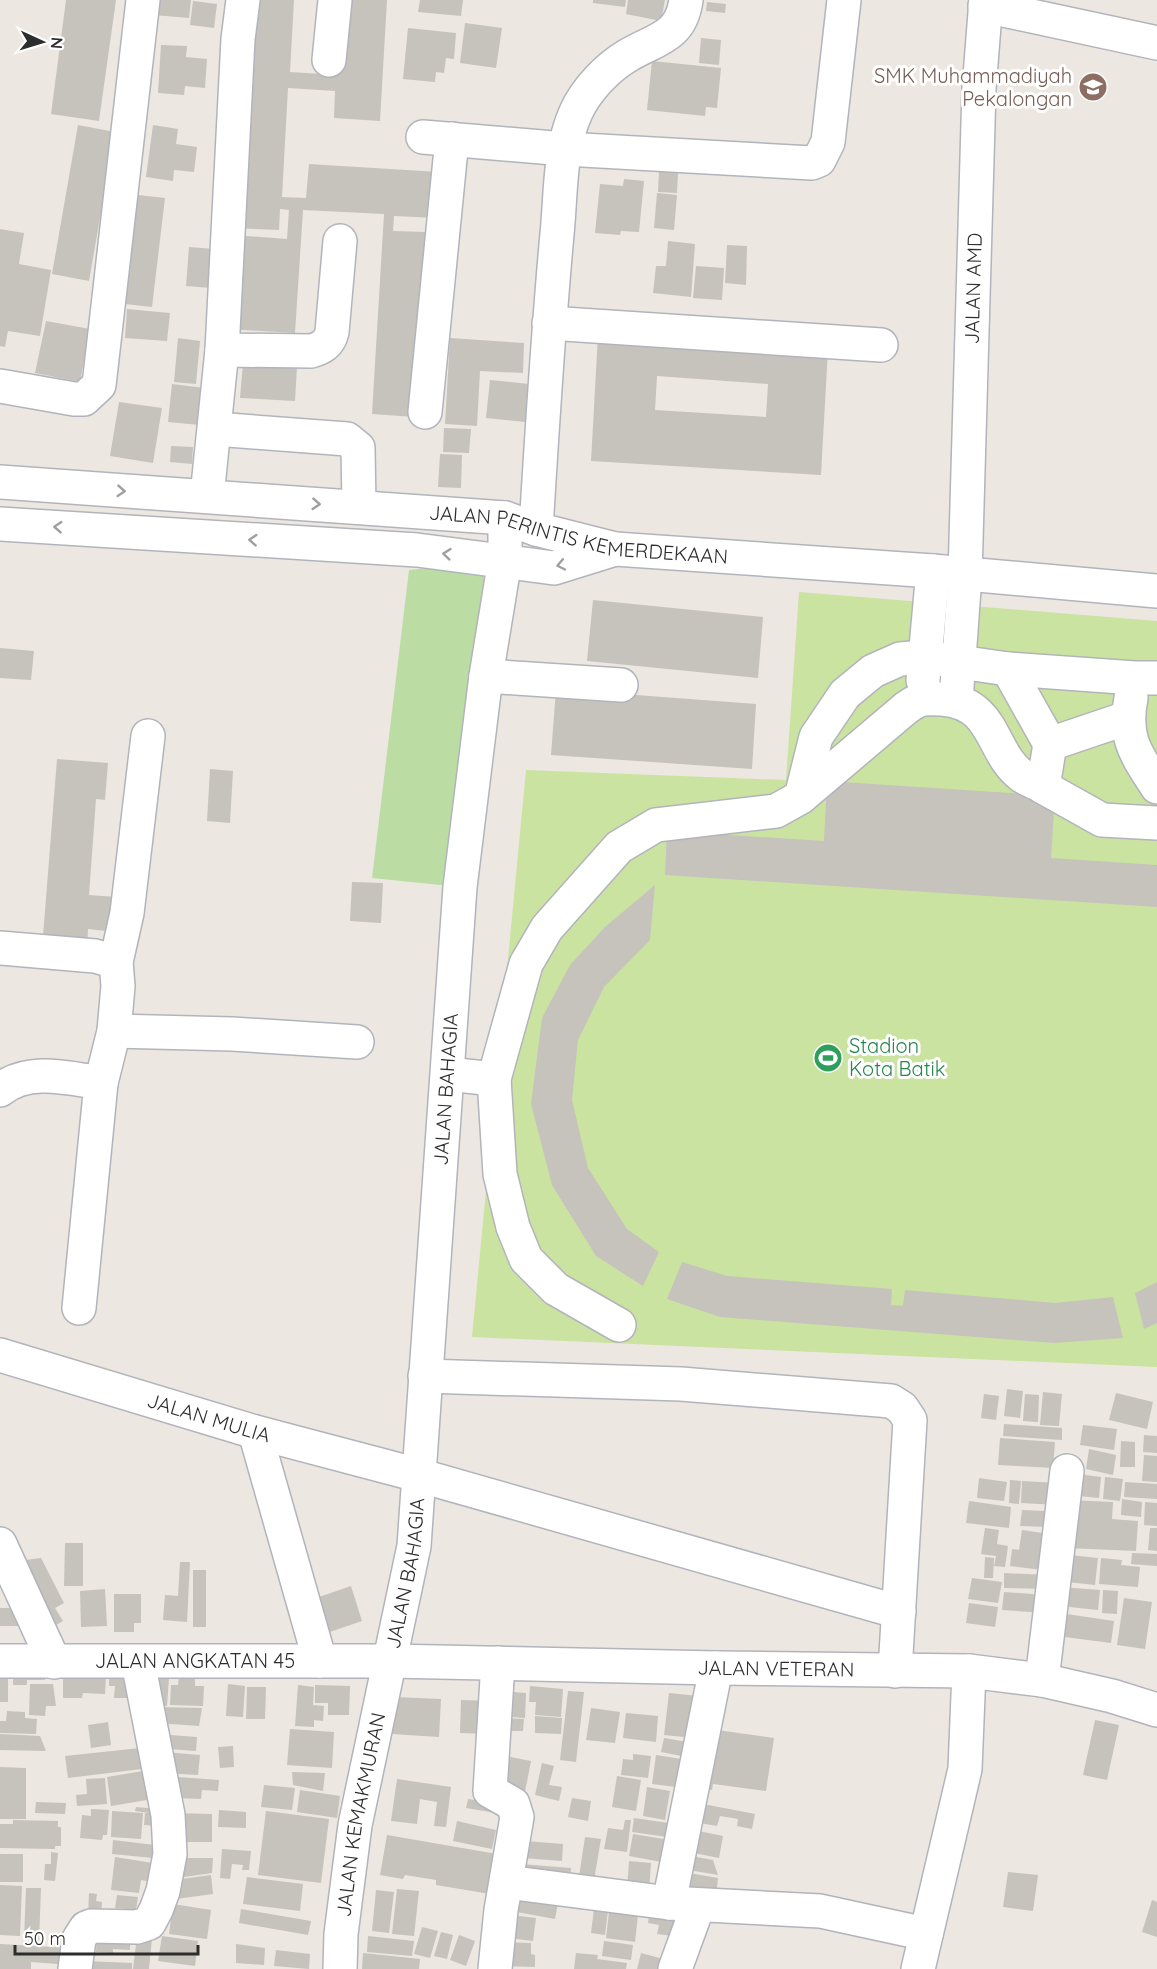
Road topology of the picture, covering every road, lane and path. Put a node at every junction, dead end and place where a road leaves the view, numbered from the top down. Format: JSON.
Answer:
{"nodes":[{"id":1,"x":143,"y":0,"type":"edge"},
{"id":2,"x":243,"y":0,"type":"edge"},
{"id":3,"x":335,"y":0,"type":"edge"},
{"id":4,"x":686,"y":0,"type":"edge"},
{"id":5,"x":844,"y":0,"type":"edge"},
{"id":6,"x":986,"y":3,"type":"edge"},
{"id":7,"x":1157,"y":43,"type":"edge"},
{"id":8,"x":329,"y":60,"type":"dead end"},
{"id":9,"x":565,"y":149,"type":"junction"},
{"id":10,"x":340,"y":241,"type":"dead end"},
{"id":11,"x":549,"y":323,"type":"junction"},
{"id":12,"x":881,"y":345,"type":"dead end"},
{"id":13,"x":222,"y":350,"type":"junction"},
{"id":14,"x":0,"y":386,"type":"edge"},
{"id":15,"x":425,"y":411,"type":"dead end"},
{"id":16,"x":215,"y":429,"type":"junction"},
{"id":17,"x":0,"y":482,"type":"edge"},
{"id":18,"x":207,"y":496,"type":"junction"},
{"id":19,"x":359,"y":507,"type":"junction"},
{"id":20,"x":505,"y":518,"type":"junction"},
{"id":21,"x":0,"y":524,"type":"edge"},
{"id":22,"x":536,"y":529,"type":"junction"},
{"id":23,"x":615,"y":549,"type":"junction"},
{"id":24,"x":506,"y":560,"type":"junction"},
{"id":25,"x":949,"y":573,"type":"junction"},
{"id":26,"x":1157,"y":591,"type":"edge"},
{"id":27,"x":925,"y":657,"type":"junction"},
{"id":28,"x":958,"y":662,"type":"junction"},
{"id":29,"x":1008,"y":669,"type":"junction"},
{"id":30,"x":486,"y":676,"type":"junction"},
{"id":31,"x":1146,"y":678,"type":"edge"},
{"id":32,"x":621,"y":685,"type":"dead end"},
{"id":33,"x":921,"y":698,"type":"junction"},
{"id":34,"x":956,"y":700,"type":"junction"},
{"id":35,"x":1127,"y":718,"type":"junction"},
{"id":36,"x":148,"y":736,"type":"dead end"},
{"id":37,"x":1050,"y":744,"type":"junction"},
{"id":38,"x":1043,"y":787,"type":"junction"},
{"id":39,"x":1157,"y":787,"type":"edge"},
{"id":40,"x":801,"y":797,"type":"junction"},
{"id":41,"x":1157,"y":823,"type":"edge"},
{"id":42,"x":0,"y":948,"type":"edge"},
{"id":43,"x":116,"y":962,"type":"junction"},
{"id":44,"x":114,"y":1031,"type":"junction"},
{"id":45,"x":357,"y":1042,"type":"dead end"},
{"id":46,"x":448,"y":1074,"type":"junction"},
{"id":47,"x":494,"y":1079,"type":"junction"},
{"id":48,"x":102,"y":1083,"type":"junction"},
{"id":49,"x":0,"y":1090,"type":"edge"},
{"id":50,"x":79,"y":1308,"type":"dead end"},
{"id":51,"x":619,"y":1325,"type":"dead end"},
{"id":52,"x":0,"y":1355,"type":"edge"},
{"id":53,"x":425,"y":1376,"type":"junction"},
{"id":54,"x":255,"y":1432,"type":"junction"},
{"id":55,"x":1067,"y":1471,"type":"dead end"},
{"id":56,"x":418,"y":1475,"type":"junction"},
{"id":57,"x":0,"y":1544,"type":"edge"},
{"id":58,"x":899,"y":1612,"type":"junction"},
{"id":59,"x":0,"y":1661,"type":"edge"},
{"id":60,"x":320,"y":1661,"type":"junction"},
{"id":61,"x":390,"y":1661,"type":"junction"},
{"id":62,"x":54,"y":1662,"type":"junction"},
{"id":63,"x":138,"y":1662,"type":"junction"},
{"id":64,"x":498,"y":1663,"type":"junction"},
{"id":65,"x":716,"y":1668,"type":"junction"},
{"id":66,"x":896,"y":1671,"type":"junction"},
{"id":67,"x":969,"y":1671,"type":"junction"},
{"id":68,"x":1042,"y":1680,"type":"junction"},
{"id":69,"x":1157,"y":1710,"type":"edge"},
{"id":70,"x":507,"y":1882,"type":"junction"},
{"id":71,"x":684,"y":1905,"type":"junction"},
{"id":72,"x":926,"y":1934,"type":"junction"},
{"id":73,"x":75,"y":1969,"type":"edge"},
{"id":74,"x":340,"y":1969,"type":"edge"},
{"id":75,"x":495,"y":1969,"type":"edge"},
{"id":76,"x":675,"y":1969,"type":"edge"},
{"id":77,"x":918,"y":1969,"type":"edge"}],
"edges":[{"from":1,"to":14,"type":"street"},
{"from":2,"to":13,"type":"street"},
{"from":3,"to":8,"type":"street"},
{"from":4,"to":9,"type":"street"},
{"from":5,"to":9,"type":"street"},
{"from":6,"to":7,"type":"street"},
{"from":6,"to":25,"type":"street","name":"JALAN AMD"},
{"from":9,"to":11,"type":"street"},
{"from":9,"to":15,"type":"street"},
{"from":10,"to":13,"type":"street"},
{"from":11,"to":12,"type":"street"},
{"from":11,"to":22,"type":"street"},
{"from":13,"to":16,"type":"street"},
{"from":16,"to":18,"type":"street"},
{"from":16,"to":19,"type":"street"},
{"from":17,"to":18,"type":"street","name":"JALAN PERINTIS KEMERDEKAAN","one_way":true},
{"from":18,"to":19,"type":"street","name":"JALAN PERINTIS KEMERDEKAAN","one_way":true},
{"from":19,"to":20,"type":"street","name":"JALAN PERINTIS KEMERDEKAAN"},
{"from":20,"to":22,"type":"street","name":"JALAN PERINTIS KEMERDEKAAN"},
{"from":20,"to":24,"type":"street","name":"JALAN BAHAGIA"},
{"from":24,"to":21,"type":"street","one_way":true},
{"from":22,"to":23,"type":"street","name":"JALAN PERINTIS KEMERDEKAAN"},
{"from":23,"to":24,"type":"street","one_way":true},
{"from":23,"to":25,"type":"street","name":"JALAN PERINTIS KEMERDEKAAN"},
{"from":24,"to":30,"type":"street","name":"JALAN BAHAGIA"},
{"from":25,"to":26,"type":"street","name":"JALAN PERINTIS KEMERDEKAAN"},
{"from":25,"to":27,"type":"street"},
{"from":25,"to":28,"type":"street"},
{"from":27,"to":28,"type":"street"},
{"from":27,"to":33,"type":"street"},
{"from":27,"to":40,"type":"street"},
{"from":28,"to":29,"type":"street"},
{"from":28,"to":34,"type":"street"},
{"from":29,"to":31,"type":"street"},
{"from":29,"to":37,"type":"street"},
{"from":30,"to":32,"type":"street"},
{"from":30,"to":46,"type":"street","name":"JALAN BAHAGIA"},
{"from":31,"to":35,"type":"street"},
{"from":33,"to":34,"type":"street"},
{"from":33,"to":40,"type":"street"},
{"from":34,"to":38,"type":"street"},
{"from":35,"to":37,"type":"street"},
{"from":35,"to":39,"type":"street"},
{"from":36,"to":43,"type":"street"},
{"from":37,"to":38,"type":"street"},
{"from":38,"to":41,"type":"street"},
{"from":40,"to":47,"type":"street"},
{"from":42,"to":43,"type":"street"},
{"from":43,"to":44,"type":"street"},
{"from":44,"to":45,"type":"street"},
{"from":44,"to":48,"type":"street"},
{"from":46,"to":47,"type":"street"},
{"from":46,"to":53,"type":"street","name":"JALAN BAHAGIA"},
{"from":47,"to":51,"type":"street"},
{"from":48,"to":49,"type":"street"},
{"from":48,"to":50,"type":"street"},
{"from":52,"to":54,"type":"street","name":"JALAN MULIA"},
{"from":53,"to":56,"type":"street","name":"JALAN BAHAGIA"},
{"from":53,"to":58,"type":"street"},
{"from":54,"to":56,"type":"street","name":"JALAN MULIA"},
{"from":54,"to":60,"type":"street"},
{"from":55,"to":68,"type":"street"},
{"from":56,"to":58,"type":"street","name":"JALAN MULIA"},
{"from":56,"to":61,"type":"street","name":"JALAN BAHAGIA"},
{"from":57,"to":62,"type":"street"},
{"from":58,"to":66,"type":"street"},
{"from":59,"to":62,"type":"street","name":"JALAN ANGKATAN 45"},
{"from":60,"to":61,"type":"street","name":"JALAN ANGKATAN 45"},
{"from":60,"to":63,"type":"street","name":"JALAN ANGKATAN 45"},
{"from":61,"to":64,"type":"street","name":"JALAN VETERAN"},
{"from":61,"to":74,"type":"street","name":"JALAN KEMAKMURAN"},
{"from":62,"to":63,"type":"street","name":"JALAN ANGKATAN 45"},
{"from":63,"to":73,"type":"street"},
{"from":64,"to":65,"type":"street","name":"JALAN VETERAN"},
{"from":64,"to":70,"type":"street"},
{"from":65,"to":66,"type":"street","name":"JALAN VETERAN"},
{"from":65,"to":71,"type":"street"},
{"from":66,"to":67,"type":"street","name":"JALAN VETERAN"},
{"from":67,"to":68,"type":"street","name":"JALAN VETERAN"},
{"from":67,"to":72,"type":"street"},
{"from":68,"to":69,"type":"street","name":"JALAN VETERAN"},
{"from":70,"to":71,"type":"street"},
{"from":70,"to":75,"type":"street"},
{"from":71,"to":72,"type":"street"},
{"from":71,"to":76,"type":"street"},
{"from":72,"to":77,"type":"street"}]}
